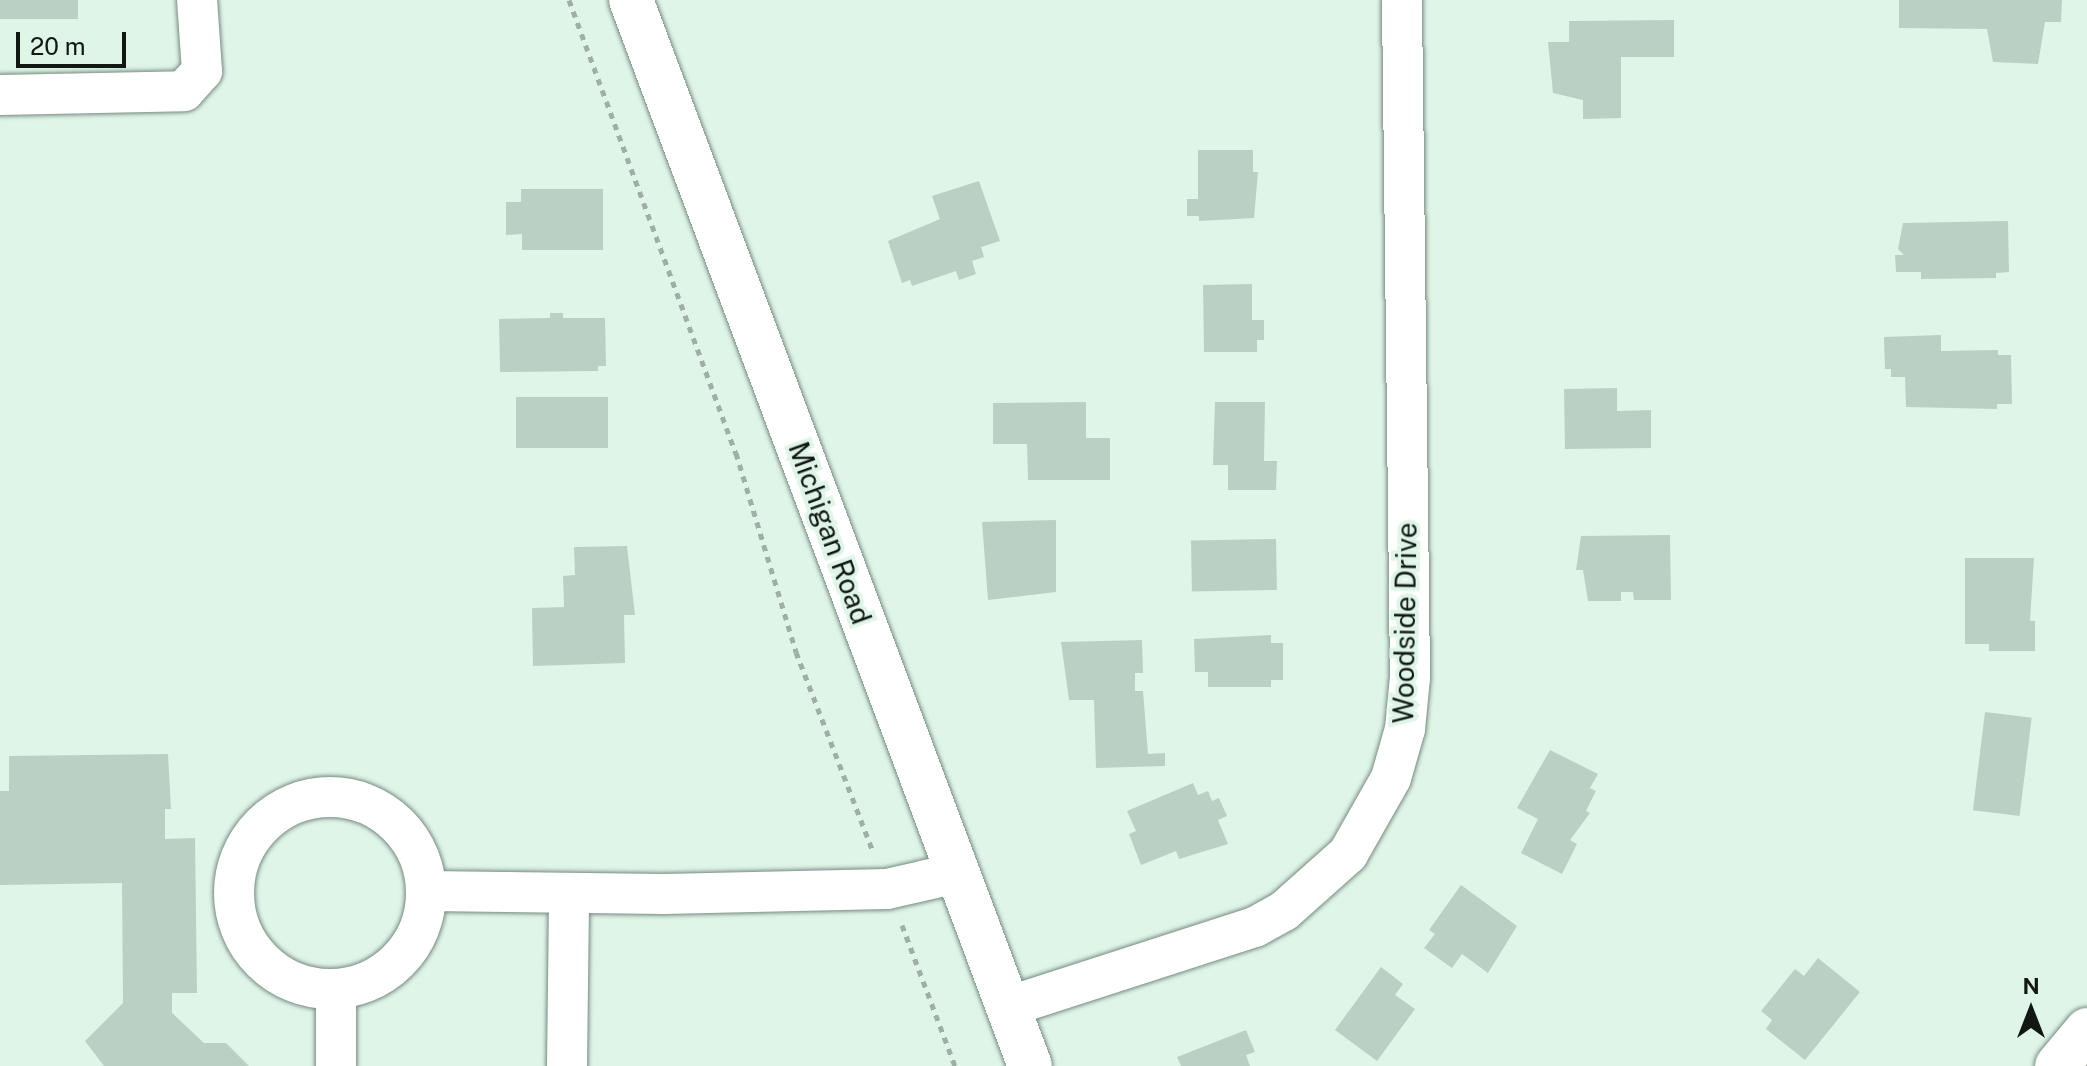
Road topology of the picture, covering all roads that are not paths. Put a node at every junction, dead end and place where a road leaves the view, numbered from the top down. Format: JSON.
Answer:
{"nodes":[{"id":1,"x":197,"y":0,"type":"edge"},
{"id":2,"x":631,"y":0,"type":"edge"},
{"id":3,"x":1402,"y":0,"type":"edge"},
{"id":4,"x":0,"y":95,"type":"edge"},
{"id":5,"x":957,"y":873,"type":"junction"},
{"id":6,"x":427,"y":891,"type":"junction"},
{"id":7,"x":569,"y":893,"type":"junction"},
{"id":8,"x":336,"y":990,"type":"junction"},
{"id":9,"x":1007,"y":1007,"type":"junction"},
{"id":10,"x":2087,"y":1030,"type":"edge"},
{"id":11,"x":336,"y":1066,"type":"edge"},
{"id":12,"x":567,"y":1066,"type":"edge"},
{"id":13,"x":1030,"y":1066,"type":"edge"},
{"id":14,"x":2057,"y":1066,"type":"edge"}],
"edges":[{"from":1,"to":4,"type":"street"},
{"from":2,"to":5,"type":"main road","name":"Michigan Road"},
{"from":3,"to":9,"type":"street","name":"Woodside Drive"},
{"from":5,"to":7,"type":"street"},
{"from":5,"to":9,"type":"main road","name":"Michigan Road"},
{"from":6,"to":7,"type":"street"},
{"from":6,"to":8,"type":"street"},
{"from":6,"to":8,"type":"street"},
{"from":7,"to":12,"type":"street"},
{"from":8,"to":11,"type":"street"},
{"from":9,"to":13,"type":"main road","name":"Michigan Road"},
{"from":10,"to":14,"type":"main road"}]}
